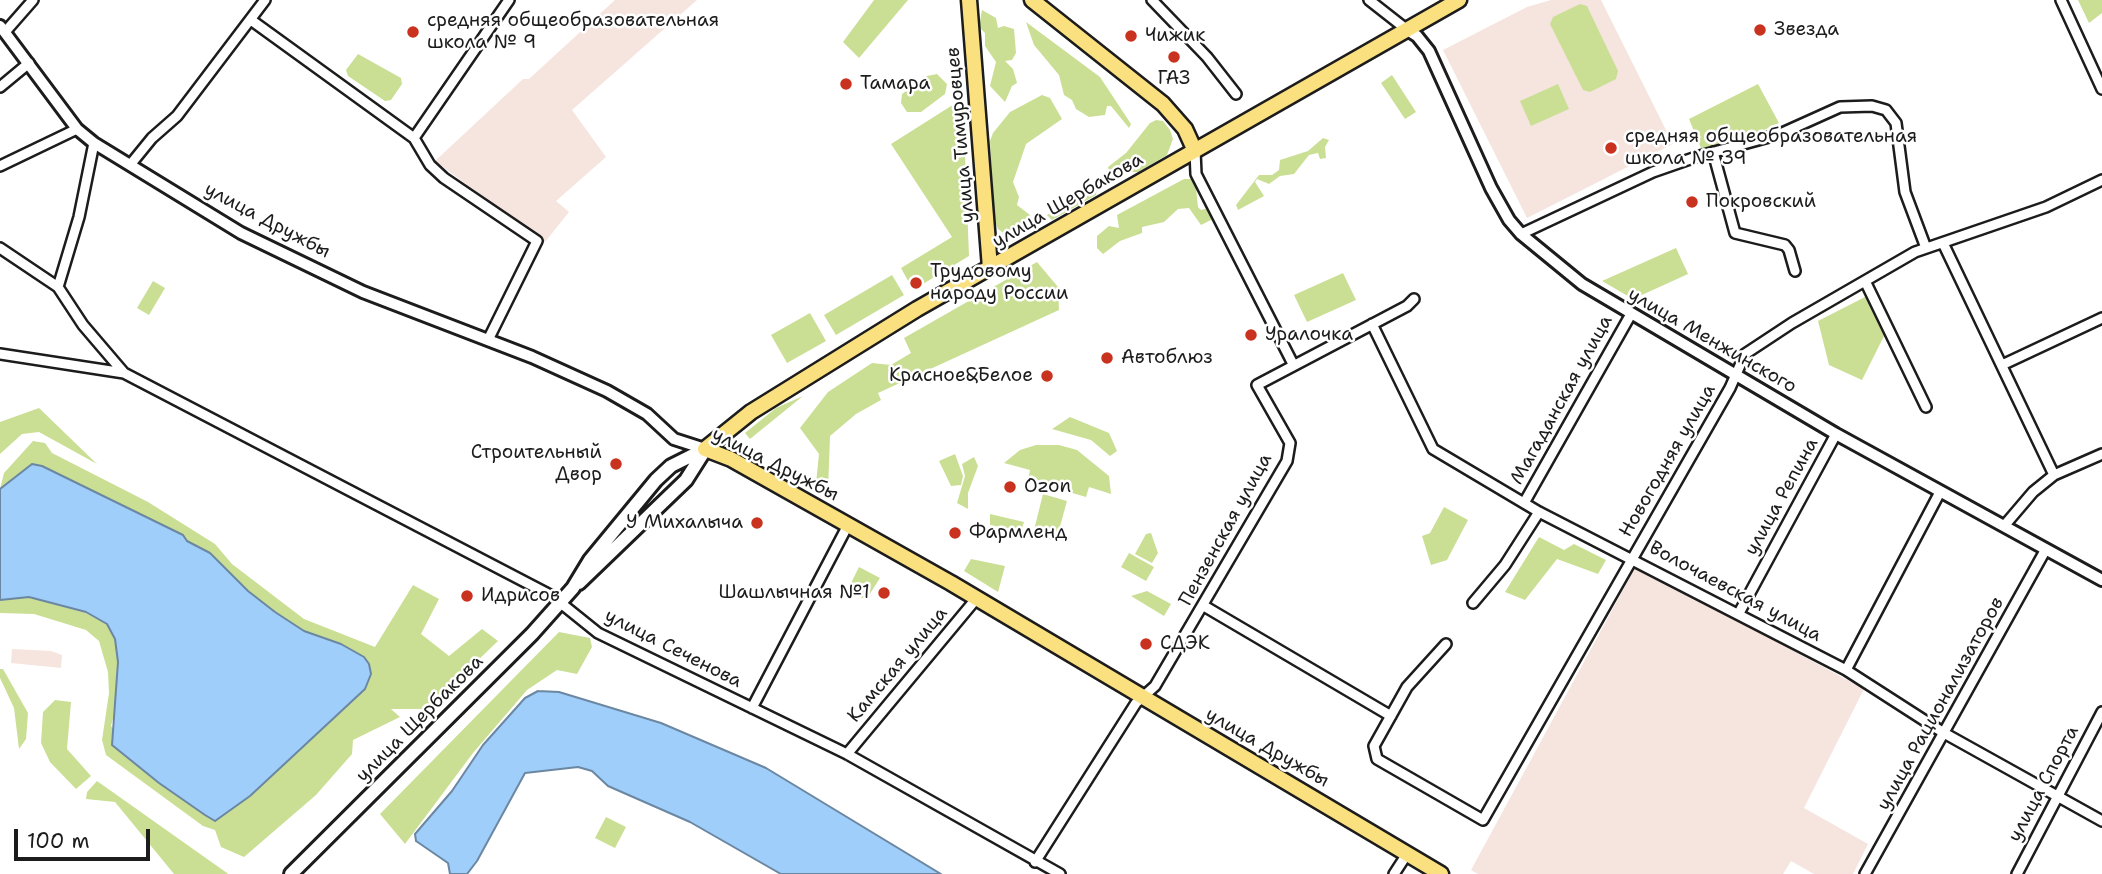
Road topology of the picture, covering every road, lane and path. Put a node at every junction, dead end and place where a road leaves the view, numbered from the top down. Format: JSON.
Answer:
{"nodes":[{"id":1,"x":33,"y":0,"type":"edge"},
{"id":2,"x":265,"y":0,"type":"edge"},
{"id":3,"x":509,"y":0,"type":"edge"},
{"id":4,"x":968,"y":0,"type":"edge"},
{"id":5,"x":1032,"y":0,"type":"edge"},
{"id":6,"x":1152,"y":0,"type":"edge"},
{"id":7,"x":1369,"y":0,"type":"edge"},
{"id":8,"x":1459,"y":0,"type":"edge"},
{"id":9,"x":2061,"y":0,"type":"edge"},
{"id":10,"x":251,"y":20,"type":"junction"},
{"id":11,"x":3,"y":29,"type":"edge"},
{"id":12,"x":1406,"y":29,"type":"junction"},
{"id":13,"x":29,"y":63,"type":"junction"},
{"id":14,"x":0,"y":87,"type":"edge"},
{"id":15,"x":2102,"y":89,"type":"edge"},
{"id":16,"x":1236,"y":94,"type":"dead end"},
{"id":17,"x":77,"y":129,"type":"junction"},
{"id":18,"x":415,"y":138,"type":"junction"},
{"id":19,"x":94,"y":143,"type":"junction"},
{"id":20,"x":1195,"y":151,"type":"junction"},
{"id":21,"x":1713,"y":152,"type":"junction"},
{"id":22,"x":130,"y":165,"type":"junction"},
{"id":23,"x":0,"y":166,"type":"edge"},
{"id":24,"x":2102,"y":180,"type":"edge"},
{"id":25,"x":1521,"y":234,"type":"junction"},
{"id":26,"x":1943,"y":243,"type":"junction"},
{"id":27,"x":0,"y":248,"type":"edge"},
{"id":28,"x":1926,"y":248,"type":"junction"},
{"id":29,"x":990,"y":268,"type":"junction"},
{"id":30,"x":1796,"y":271,"type":"dead end"},
{"id":31,"x":1866,"y":282,"type":"junction"},
{"id":32,"x":58,"y":287,"type":"junction"},
{"id":33,"x":1414,"y":299,"type":"dead end"},
{"id":34,"x":1630,"y":314,"type":"junction"},
{"id":35,"x":2102,"y":318,"type":"edge"},
{"id":36,"x":1372,"y":324,"type":"junction"},
{"id":37,"x":488,"y":340,"type":"junction"},
{"id":38,"x":0,"y":354,"type":"edge"},
{"id":39,"x":1293,"y":364,"type":"junction"},
{"id":40,"x":2002,"y":365,"type":"junction"},
{"id":41,"x":124,"y":373,"type":"junction"},
{"id":42,"x":1736,"y":374,"type":"junction"},
{"id":43,"x":1926,"y":407,"type":"dead end"},
{"id":44,"x":1836,"y":434,"type":"junction"},
{"id":45,"x":705,"y":449,"type":"junction"},
{"id":46,"x":2102,"y":454,"type":"edge"},
{"id":47,"x":2054,"y":475,"type":"junction"},
{"id":48,"x":1940,"y":492,"type":"junction"},
{"id":49,"x":1524,"y":503,"type":"junction"},
{"id":50,"x":1539,"y":512,"type":"junction"},
{"id":51,"x":848,"y":525,"type":"junction"},
{"id":52,"x":2004,"y":526,"type":"junction"},
{"id":53,"x":2046,"y":550,"type":"junction"},
{"id":54,"x":1633,"y":558,"type":"junction"},
{"id":55,"x":2102,"y":580,"type":"edge"},
{"id":56,"x":573,"y":588,"type":"junction"},
{"id":57,"x":976,"y":599,"type":"junction"},
{"id":58,"x":561,"y":602,"type":"junction"},
{"id":59,"x":1473,"y":603,"type":"dead end"},
{"id":60,"x":1204,"y":606,"type":"junction"},
{"id":61,"x":1739,"y":614,"type":"junction"},
{"id":62,"x":1446,"y":644,"type":"dead end"},
{"id":63,"x":1846,"y":670,"type":"junction"},
{"id":64,"x":1145,"y":698,"type":"junction"},
{"id":65,"x":752,"y":708,"type":"junction"},
{"id":66,"x":2102,"y":712,"type":"edge"},
{"id":67,"x":1391,"y":716,"type":"junction"},
{"id":68,"x":1944,"y":733,"type":"junction"},
{"id":69,"x":847,"y":754,"type":"junction"},
{"id":70,"x":2056,"y":796,"type":"junction"},
{"id":71,"x":2102,"y":821,"type":"edge"},
{"id":72,"x":1408,"y":855,"type":"junction"},
{"id":73,"x":1035,"y":862,"type":"junction"},
{"id":74,"x":291,"y":874,"type":"edge"},
{"id":75,"x":1060,"y":874,"type":"edge"},
{"id":76,"x":1394,"y":874,"type":"edge"},
{"id":77,"x":1441,"y":874,"type":"edge"},
{"id":78,"x":1865,"y":874,"type":"edge"},
{"id":79,"x":2017,"y":874,"type":"edge"}],
"edges":[{"from":1,"to":11,"type":"street"},
{"from":2,"to":10,"type":"street"},
{"from":3,"to":18,"type":"street"},
{"from":4,"to":29,"type":"main road","name":"улица Тимуровцев"},
{"from":5,"to":20,"type":"main road"},
{"from":6,"to":16,"type":"street"},
{"from":7,"to":12,"type":"street"},
{"from":8,"to":12,"type":"main road","name":"улица Щербакова"},
{"from":9,"to":15,"type":"street"},
{"from":10,"to":18,"type":"street"},
{"from":10,"to":22,"type":"street"},
{"from":11,"to":13,"type":"street","name":"улица Дружбы"},
{"from":12,"to":20,"type":"main road","name":"улица Щербакова"},
{"from":12,"to":25,"type":"street","name":"улица Менжинского"},
{"from":13,"to":14,"type":"street"},
{"from":13,"to":17,"type":"street","name":"улица Дружбы"},
{"from":17,"to":19,"type":"street","name":"улица Дружбы"},
{"from":17,"to":23,"type":"street"},
{"from":18,"to":37,"type":"street"},
{"from":19,"to":22,"type":"street","name":"улица Дружбы"},
{"from":19,"to":32,"type":"street"},
{"from":20,"to":29,"type":"main road","name":"улица Щербакова"},
{"from":20,"to":39,"type":"street"},
{"from":21,"to":25,"type":"street"},
{"from":21,"to":28,"type":"street"},
{"from":21,"to":30,"type":"street"},
{"from":22,"to":37,"type":"street","name":"улица Дружбы"},
{"from":24,"to":26,"type":"street","name":"Новогодняя улица"},
{"from":25,"to":34,"type":"street","name":"улица Менжинского"},
{"from":26,"to":28,"type":"street","name":"Новогодняя улица"},
{"from":26,"to":40,"type":"street"},
{"from":27,"to":32,"type":"street","name":"улица Сеченова"},
{"from":28,"to":31,"type":"street","name":"Новогодняя улица"},
{"from":29,"to":45,"type":"main road","name":"улица Щербакова"},
{"from":31,"to":42,"type":"street","name":"Новогодняя улица"},
{"from":31,"to":43,"type":"street"},
{"from":32,"to":41,"type":"street","name":"улица Сеченова"},
{"from":33,"to":36,"type":"street"},
{"from":34,"to":42,"type":"street","name":"улица Менжинского"},
{"from":34,"to":49,"type":"street","name":"Магаданская улица"},
{"from":35,"to":40,"type":"street"},
{"from":36,"to":39,"type":"street"},
{"from":36,"to":49,"type":"street","name":"Волочаевская улица"},
{"from":37,"to":45,"type":"street","name":"улица Дружбы"},
{"from":38,"to":41,"type":"street","name":"улица Сеченова"},
{"from":39,"to":60,"type":"street","name":"Пензенская улица"},
{"from":40,"to":47,"type":"street"},
{"from":41,"to":58,"type":"street","name":"улица Сеченова"},
{"from":42,"to":44,"type":"street","name":"улица Менжинского"},
{"from":42,"to":54,"type":"street","name":"Новогодняя улица"},
{"from":44,"to":48,"type":"street","name":"улица Менжинского"},
{"from":44,"to":61,"type":"street","name":"улица Репина"},
{"from":45,"to":51,"type":"main road","name":"улица Дружбы"},
{"from":45,"to":56,"type":"main road","name":"улица Щербакова"},
{"from":45,"to":56,"type":"main road","name":"улица Щербакова"},
{"from":46,"to":47,"type":"street"},
{"from":47,"to":52,"type":"street"},
{"from":48,"to":52,"type":"street","name":"улица Менжинского"},
{"from":48,"to":63,"type":"street"},
{"from":49,"to":50,"type":"street","name":"Волочаевская улица"},
{"from":50,"to":54,"type":"street","name":"Волочаевская улица"},
{"from":50,"to":59,"type":"street","name":"Магаданская улица"},
{"from":51,"to":57,"type":"main road","name":"улица Дружбы"},
{"from":51,"to":65,"type":"street"},
{"from":52,"to":53,"type":"street","name":"улица Менжинского"},
{"from":53,"to":55,"type":"street","name":"улица Менжинского"},
{"from":53,"to":68,"type":"street","name":"улица Рационализаторов"},
{"from":54,"to":61,"type":"street","name":"Волочаевская улица"},
{"from":54,"to":67,"type":"street","name":"Новогодняя улица"},
{"from":56,"to":58,"type":"main road","name":"улица Щербакова"},
{"from":57,"to":64,"type":"main road","name":"улица Дружбы"},
{"from":57,"to":69,"type":"street","name":"Камская улица"},
{"from":58,"to":65,"type":"street","name":"улица Сеченова"},
{"from":58,"to":74,"type":"main road","name":"улица Щербакова"},
{"from":60,"to":64,"type":"street","name":"Пензенская улица"},
{"from":60,"to":67,"type":"street"},
{"from":61,"to":63,"type":"street","name":"Волочаевская улица"},
{"from":62,"to":67,"type":"street"},
{"from":63,"to":68,"type":"street","name":"Волочаевская улица"},
{"from":64,"to":72,"type":"main road","name":"улица Дружбы"},
{"from":64,"to":73,"type":"street","name":"Пензенская улица"},
{"from":65,"to":69,"type":"street","name":"улица Сеченова"},
{"from":66,"to":70,"type":"street","name":"улица Спорта"},
{"from":68,"to":70,"type":"street","name":"Волочаевская улица"},
{"from":68,"to":78,"type":"street","name":"улица Рационализаторов"},
{"from":69,"to":73,"type":"street","name":"улица Сеченова"},
{"from":70,"to":71,"type":"street","name":"Волочаевская улица"},
{"from":70,"to":79,"type":"street","name":"улица Спорта"},
{"from":72,"to":76,"type":"street"},
{"from":72,"to":77,"type":"main road","name":"улица Дружбы"},
{"from":73,"to":75,"type":"street","name":"улица Сеченова"}]}
